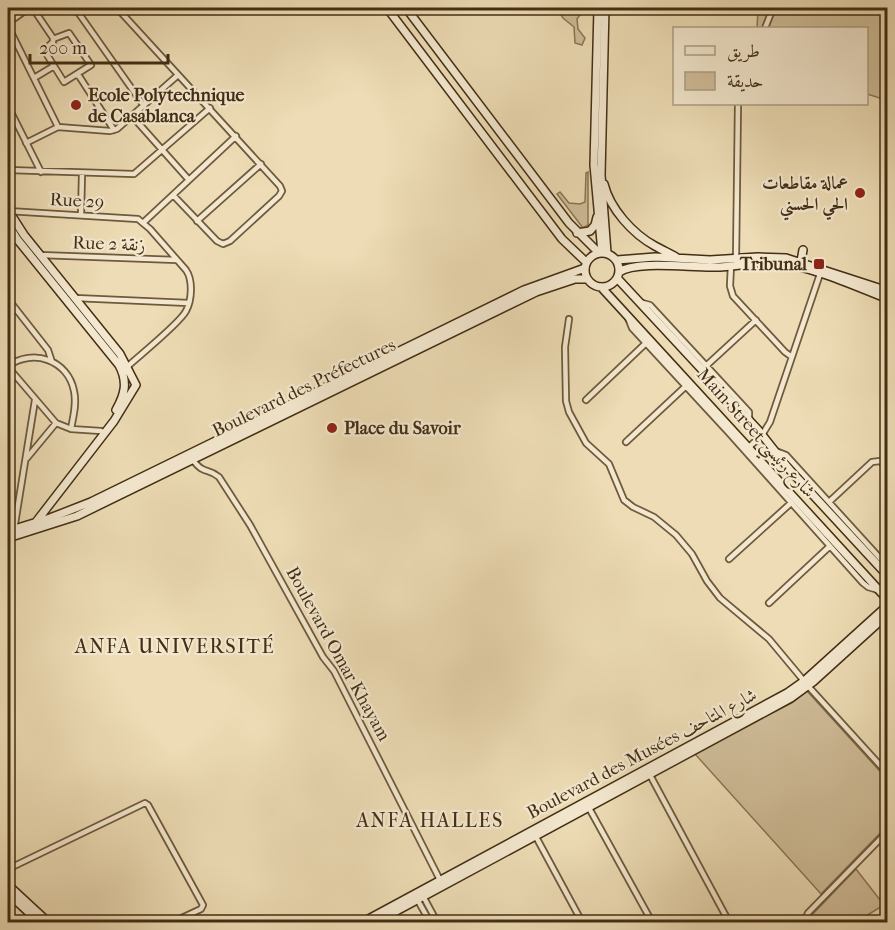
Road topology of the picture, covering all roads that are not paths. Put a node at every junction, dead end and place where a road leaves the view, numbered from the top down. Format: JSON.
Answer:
{"nodes":[{"id":1,"x":33,"y":8,"type":"edge"},
{"id":2,"x":75,"y":8,"type":"edge"},
{"id":3,"x":117,"y":8,"type":"edge"},
{"id":4,"x":387,"y":8,"type":"edge"},
{"id":5,"x":406,"y":8,"type":"edge"},
{"id":6,"x":597,"y":8,"type":"edge"},
{"id":7,"x":605,"y":8,"type":"edge"},
{"id":8,"x":773,"y":8,"type":"edge"},
{"id":9,"x":8,"y":25,"type":"edge"},
{"id":10,"x":765,"y":27,"type":"edge"},
{"id":11,"x":53,"y":39,"type":"junction"},
{"id":12,"x":437,"y":49,"type":"junction"},
{"id":13,"x":426,"y":58,"type":"junction"},
{"id":14,"x":54,"y":66,"type":"junction"},
{"id":15,"x":76,"y":75,"type":"junction"},
{"id":16,"x":178,"y":75,"type":"junction"},
{"id":17,"x":458,"y":76,"type":"junction"},
{"id":18,"x":34,"y":78,"type":"junction"},
{"id":19,"x":447,"y":86,"type":"junction"},
{"id":20,"x":738,"y":105,"type":"edge"},
{"id":21,"x":8,"y":106,"type":"edge"},
{"id":22,"x":144,"y":106,"type":"junction"},
{"id":23,"x":210,"y":108,"type":"junction"},
{"id":24,"x":132,"y":116,"type":"junction"},
{"id":25,"x":58,"y":127,"type":"junction"},
{"id":26,"x":114,"y":130,"type":"junction"},
{"id":27,"x":236,"y":136,"type":"junction"},
{"id":28,"x":26,"y":143,"type":"junction"},
{"id":29,"x":162,"y":150,"type":"junction"},
{"id":30,"x":261,"y":164,"type":"junction"},
{"id":31,"x":8,"y":170,"type":"edge"},
{"id":32,"x":41,"y":171,"type":"junction"},
{"id":33,"x":82,"y":174,"type":"junction"},
{"id":34,"x":601,"y":175,"type":"junction"},
{"id":35,"x":189,"y":180,"type":"junction"},
{"id":36,"x":173,"y":195,"type":"junction"},
{"id":37,"x":8,"y":211,"type":"edge"},
{"id":38,"x":81,"y":215,"type":"junction"},
{"id":39,"x":598,"y":215,"type":"junction"},
{"id":40,"x":198,"y":221,"type":"junction"},
{"id":41,"x":144,"y":222,"type":"junction"},
{"id":42,"x":8,"y":224,"type":"edge"},
{"id":43,"x":578,"y":233,"type":"junction"},
{"id":44,"x":802,"y":250,"type":"dead end"},
{"id":45,"x":602,"y":253,"type":"junction"},
{"id":46,"x":40,"y":255,"type":"junction"},
{"id":47,"x":678,"y":258,"type":"junction"},
{"id":48,"x":177,"y":260,"type":"junction"},
{"id":49,"x":617,"y":260,"type":"junction"},
{"id":50,"x":801,"y":261,"type":"junction"},
{"id":51,"x":733,"y":262,"type":"junction"},
{"id":52,"x":586,"y":265,"type":"junction"},
{"id":53,"x":820,"y":274,"type":"junction"},
{"id":54,"x":618,"y":275,"type":"junction"},
{"id":55,"x":587,"y":279,"type":"junction"},
{"id":56,"x":601,"y":287,"type":"junction"},
{"id":57,"x":888,"y":291,"type":"edge"},
{"id":58,"x":75,"y":298,"type":"junction"},
{"id":59,"x":8,"y":299,"type":"edge"},
{"id":60,"x":888,"y":299,"type":"edge"},
{"id":61,"x":639,"y":302,"type":"junction"},
{"id":62,"x":189,"y":303,"type":"junction"},
{"id":63,"x":629,"y":315,"type":"junction"},
{"id":64,"x":569,"y":318,"type":"dead end"},
{"id":65,"x":756,"y":320,"type":"junction"},
{"id":66,"x":646,"y":344,"type":"junction"},
{"id":67,"x":792,"y":357,"type":"junction"},
{"id":68,"x":52,"y":362,"type":"junction"},
{"id":69,"x":8,"y":366,"type":"edge"},
{"id":70,"x":128,"y":366,"type":"junction"},
{"id":71,"x":706,"y":366,"type":"junction"},
{"id":72,"x":686,"y":386,"type":"junction"},
{"id":73,"x":128,"y":388,"type":"junction"},
{"id":74,"x":312,"y":397,"type":"junction"},
{"id":75,"x":35,"y":400,"type":"junction"},
{"id":76,"x":586,"y":400,"type":"dead end"},
{"id":77,"x":749,"y":421,"type":"junction"},
{"id":78,"x":56,"y":423,"type":"junction"},
{"id":79,"x":71,"y":429,"type":"junction"},
{"id":80,"x":101,"y":432,"type":"junction"},
{"id":81,"x":762,"y":435,"type":"junction"},
{"id":82,"x":626,"y":442,"type":"dead end"},
{"id":83,"x":749,"y":447,"type":"junction"},
{"id":84,"x":773,"y":450,"type":"junction"},
{"id":85,"x":194,"y":456,"type":"junction"},
{"id":86,"x":25,"y":460,"type":"junction"},
{"id":87,"x":888,"y":469,"type":"edge"},
{"id":88,"x":829,"y":502,"type":"junction"},
{"id":89,"x":791,"y":503,"type":"junction"},
{"id":90,"x":49,"y":505,"type":"junction"},
{"id":91,"x":61,"y":514,"type":"junction"},
{"id":92,"x":35,"y":526,"type":"junction"},
{"id":93,"x":26,"y":529,"type":"junction"},
{"id":94,"x":11,"y":530,"type":"edge"},
{"id":95,"x":8,"y":538,"type":"edge"},
{"id":96,"x":830,"y":546,"type":"junction"},
{"id":97,"x":729,"y":559,"type":"dead end"},
{"id":98,"x":888,"y":567,"type":"edge"},
{"id":99,"x":887,"y":575,"type":"edge"},
{"id":100,"x":878,"y":590,"type":"junction"},
{"id":101,"x":888,"y":600,"type":"edge"},
{"id":102,"x":769,"y":603,"type":"dead end"},
{"id":103,"x":888,"y":605,"type":"edge"},
{"id":104,"x":888,"y":614,"type":"edge"},
{"id":105,"x":806,"y":684,"type":"junction"},
{"id":106,"x":888,"y":774,"type":"edge"},
{"id":107,"x":650,"y":775,"type":"junction"},
{"id":108,"x":589,"y":808,"type":"junction"},
{"id":109,"x":888,"y":831,"type":"edge"},
{"id":110,"x":533,"y":833,"type":"junction"},
{"id":111,"x":8,"y":869,"type":"edge"},
{"id":112,"x":440,"y":880,"type":"junction"},
{"id":113,"x":8,"y":885,"type":"edge"},
{"id":114,"x":8,"y":893,"type":"edge"},
{"id":115,"x":419,"y":896,"type":"junction"},
{"id":116,"x":15,"y":900,"type":"junction"},
{"id":117,"x":8,"y":906,"type":"edge"},
{"id":118,"x":888,"y":919,"type":"edge"},
{"id":119,"x":39,"y":922,"type":"edge"},
{"id":120,"x":48,"y":922,"type":"edge"},
{"id":121,"x":173,"y":922,"type":"edge"},
{"id":122,"x":363,"y":922,"type":"edge"},
{"id":123,"x":376,"y":922,"type":"edge"},
{"id":124,"x":430,"y":922,"type":"edge"},
{"id":125,"x":437,"y":922,"type":"edge"},
{"id":126,"x":582,"y":922,"type":"edge"},
{"id":127,"x":652,"y":922,"type":"edge"},
{"id":128,"x":729,"y":922,"type":"edge"},
{"id":129,"x":804,"y":922,"type":"edge"},
{"id":130,"x":880,"y":922,"type":"edge"}],
"edges":[{"from":1,"to":9,"type":"street"},
{"from":1,"to":11,"type":"street"},
{"from":2,"to":22,"type":"street"},
{"from":3,"to":16,"type":"street"},
{"from":4,"to":13,"type":"street"},
{"from":5,"to":12,"type":"street"},
{"from":6,"to":39,"type":"street"},
{"from":7,"to":34,"type":"street"},
{"from":8,"to":10,"type":"street"},
{"from":9,"to":18,"type":"street"},
{"from":11,"to":14,"type":"street"},
{"from":11,"to":15,"type":"street"},
{"from":12,"to":13,"type":"street"},
{"from":12,"to":17,"type":"street"},
{"from":13,"to":19,"type":"street"},
{"from":14,"to":15,"type":"street"},
{"from":14,"to":18,"type":"street"},
{"from":15,"to":26,"type":"street"},
{"from":16,"to":22,"type":"street"},
{"from":16,"to":23,"type":"street"},
{"from":17,"to":19,"type":"street"},
{"from":17,"to":43,"type":"street"},
{"from":18,"to":25,"type":"street"},
{"from":19,"to":52,"type":"street"},
{"from":20,"to":51,"type":"street"},
{"from":21,"to":28,"type":"street"},
{"from":22,"to":24,"type":"street"},
{"from":23,"to":27,"type":"street"},
{"from":23,"to":29,"type":"street"},
{"from":24,"to":26,"type":"street"},
{"from":24,"to":29,"type":"street"},
{"from":25,"to":26,"type":"street"},
{"from":25,"to":28,"type":"street"},
{"from":27,"to":30,"type":"street"},
{"from":27,"to":35,"type":"street"},
{"from":28,"to":32,"type":"street"},
{"from":29,"to":33,"type":"street"},
{"from":29,"to":35,"type":"street"},
{"from":30,"to":40,"type":"street"},
{"from":30,"to":40,"type":"street"},
{"from":31,"to":32,"type":"street"},
{"from":32,"to":33,"type":"street"},
{"from":33,"to":38,"type":"street"},
{"from":34,"to":45,"type":"street"},
{"from":34,"to":47,"type":"street"},
{"from":35,"to":36,"type":"street"},
{"from":36,"to":40,"type":"street"},
{"from":36,"to":41,"type":"street"},
{"from":37,"to":38,"type":"street","name":"Rue 29"},
{"from":37,"to":46,"type":"street"},
{"from":38,"to":41,"type":"street","name":"Rue 29"},
{"from":39,"to":43,"type":"street"},
{"from":39,"to":45,"type":"street"},
{"from":41,"to":48,"type":"street"},
{"from":42,"to":73,"type":"street"},
{"from":43,"to":45,"type":"street"},
{"from":44,"to":50,"type":"street"},
{"from":45,"to":49,"type":"street"},
{"from":45,"to":52,"type":"street"},
{"from":46,"to":48,"type":"street","name":"Rue 2 زنقة"},
{"from":46,"to":58,"type":"street"},
{"from":47,"to":49,"type":"street"},
{"from":47,"to":51,"type":"street"},
{"from":48,"to":62,"type":"street"},
{"from":49,"to":54,"type":"street"},
{"from":50,"to":51,"type":"street"},
{"from":50,"to":57,"type":"street"},
{"from":51,"to":53,"type":"street"},
{"from":51,"to":54,"type":"street"},
{"from":51,"to":65,"type":"street"},
{"from":52,"to":55,"type":"street"},
{"from":52,"to":74,"type":"street","name":"Boulevard des Préfectures"},
{"from":53,"to":60,"type":"street"},
{"from":53,"to":67,"type":"street"},
{"from":54,"to":56,"type":"street"},
{"from":54,"to":61,"type":"street","name":"Main Street شارع رئيسي"},
{"from":55,"to":56,"type":"street"},
{"from":55,"to":74,"type":"street","name":"Boulevard des Préfectures"},
{"from":56,"to":63,"type":"street","name":"Main Street شارع رئيسي"},
{"from":58,"to":62,"type":"street"},
{"from":58,"to":70,"type":"street"},
{"from":59,"to":68,"type":"street"},
{"from":61,"to":71,"type":"street"},
{"from":61,"to":77,"type":"street","name":"Main Street شارع رئيسي"},
{"from":62,"to":70,"type":"street"},
{"from":63,"to":66,"type":"street"},
{"from":63,"to":83,"type":"street","name":"Main Street شارع رئيسي"},
{"from":64,"to":105,"type":"street"},
{"from":65,"to":67,"type":"street"},
{"from":65,"to":71,"type":"street"},
{"from":66,"to":72,"type":"street"},
{"from":66,"to":76,"type":"street"},
{"from":67,"to":81,"type":"street"},
{"from":68,"to":69,"type":"street"},
{"from":68,"to":79,"type":"street"},
{"from":69,"to":75,"type":"street"},
{"from":70,"to":73,"type":"street"},
{"from":71,"to":77,"type":"street"},
{"from":72,"to":82,"type":"street"},
{"from":72,"to":89,"type":"street"},
{"from":73,"to":80,"type":"street"},
{"from":73,"to":90,"type":"street"},
{"from":74,"to":85,"type":"street","name":"Boulevard des Préfectures"},
{"from":75,"to":78,"type":"street"},
{"from":75,"to":86,"type":"street"},
{"from":77,"to":81,"type":"street","name":"Main Street شارع رئيسي"},
{"from":78,"to":79,"type":"street"},
{"from":78,"to":86,"type":"street"},
{"from":79,"to":80,"type":"street"},
{"from":80,"to":93,"type":"street"},
{"from":81,"to":83,"type":"street"},
{"from":81,"to":84,"type":"street","name":"Main Street شارع رئيسي"},
{"from":83,"to":100,"type":"street","name":"Main Street شارع رئيسي"},
{"from":84,"to":88,"type":"street"},
{"from":84,"to":99,"type":"street","name":"Main Street شارع رئيسي"},
{"from":85,"to":91,"type":"street","name":"Boulevard des Préfectures"},
{"from":85,"to":92,"type":"street","name":"Boulevard des Préfectures"},
{"from":85,"to":112,"type":"street","name":"Boulevard Omar Khayam"},
{"from":86,"to":94,"type":"street"},
{"from":87,"to":88,"type":"street"},
{"from":88,"to":98,"type":"street"},
{"from":89,"to":96,"type":"street"},
{"from":89,"to":97,"type":"street"},
{"from":90,"to":91,"type":"street"},
{"from":90,"to":92,"type":"street"},
{"from":91,"to":92,"type":"street","name":"Boulevard des Préfectures"},
{"from":92,"to":93,"type":"street","name":"Boulevard des Préfectures"},
{"from":93,"to":94,"type":"street","name":"Boulevard des Préfectures"},
{"from":93,"to":95,"type":"street","name":"Boulevard des Préfectures"},
{"from":96,"to":100,"type":"street"},
{"from":96,"to":102,"type":"street"},
{"from":100,"to":101,"type":"street","name":"Main Street شارع رئيسي"},
{"from":103,"to":105,"type":"street","name":"Boulevard des Musées شارع المتاحف"},
{"from":104,"to":105,"type":"street","name":"Boulevard des Musées شارع المتاحف"},
{"from":105,"to":106,"type":"street"},
{"from":105,"to":107,"type":"street","name":"Boulevard des Musées شارع المتاحف"},
{"from":105,"to":110,"type":"street","name":"Boulevard des Musées شارع المتاحف"},
{"from":107,"to":108,"type":"street","name":"Boulevard des Musées شارع المتاحف"},
{"from":107,"to":128,"type":"street"},
{"from":108,"to":110,"type":"street","name":"Boulevard des Musées شارع المتاحف"},
{"from":108,"to":127,"type":"street"},
{"from":109,"to":129,"type":"street"},
{"from":110,"to":112,"type":"street","name":"Boulevard des Musées شارع المتاحف"},
{"from":110,"to":115,"type":"street","name":"Boulevard des Musées شارع المتاحف"},
{"from":110,"to":126,"type":"street"},
{"from":111,"to":121,"type":"street"},
{"from":112,"to":115,"type":"street","name":"Boulevard des Musées شارع المتاحف"},
{"from":113,"to":120,"type":"street"},
{"from":114,"to":116,"type":"street"},
{"from":115,"to":122,"type":"street","name":"Boulevard des Musées شارع المتاحف"},
{"from":115,"to":123,"type":"street","name":"Boulevard des Musées شارع المتاحف"},
{"from":115,"to":124,"type":"street"},
{"from":115,"to":125,"type":"street"},
{"from":116,"to":117,"type":"street"},
{"from":116,"to":119,"type":"street"},
{"from":118,"to":130,"type":"street"}]}
